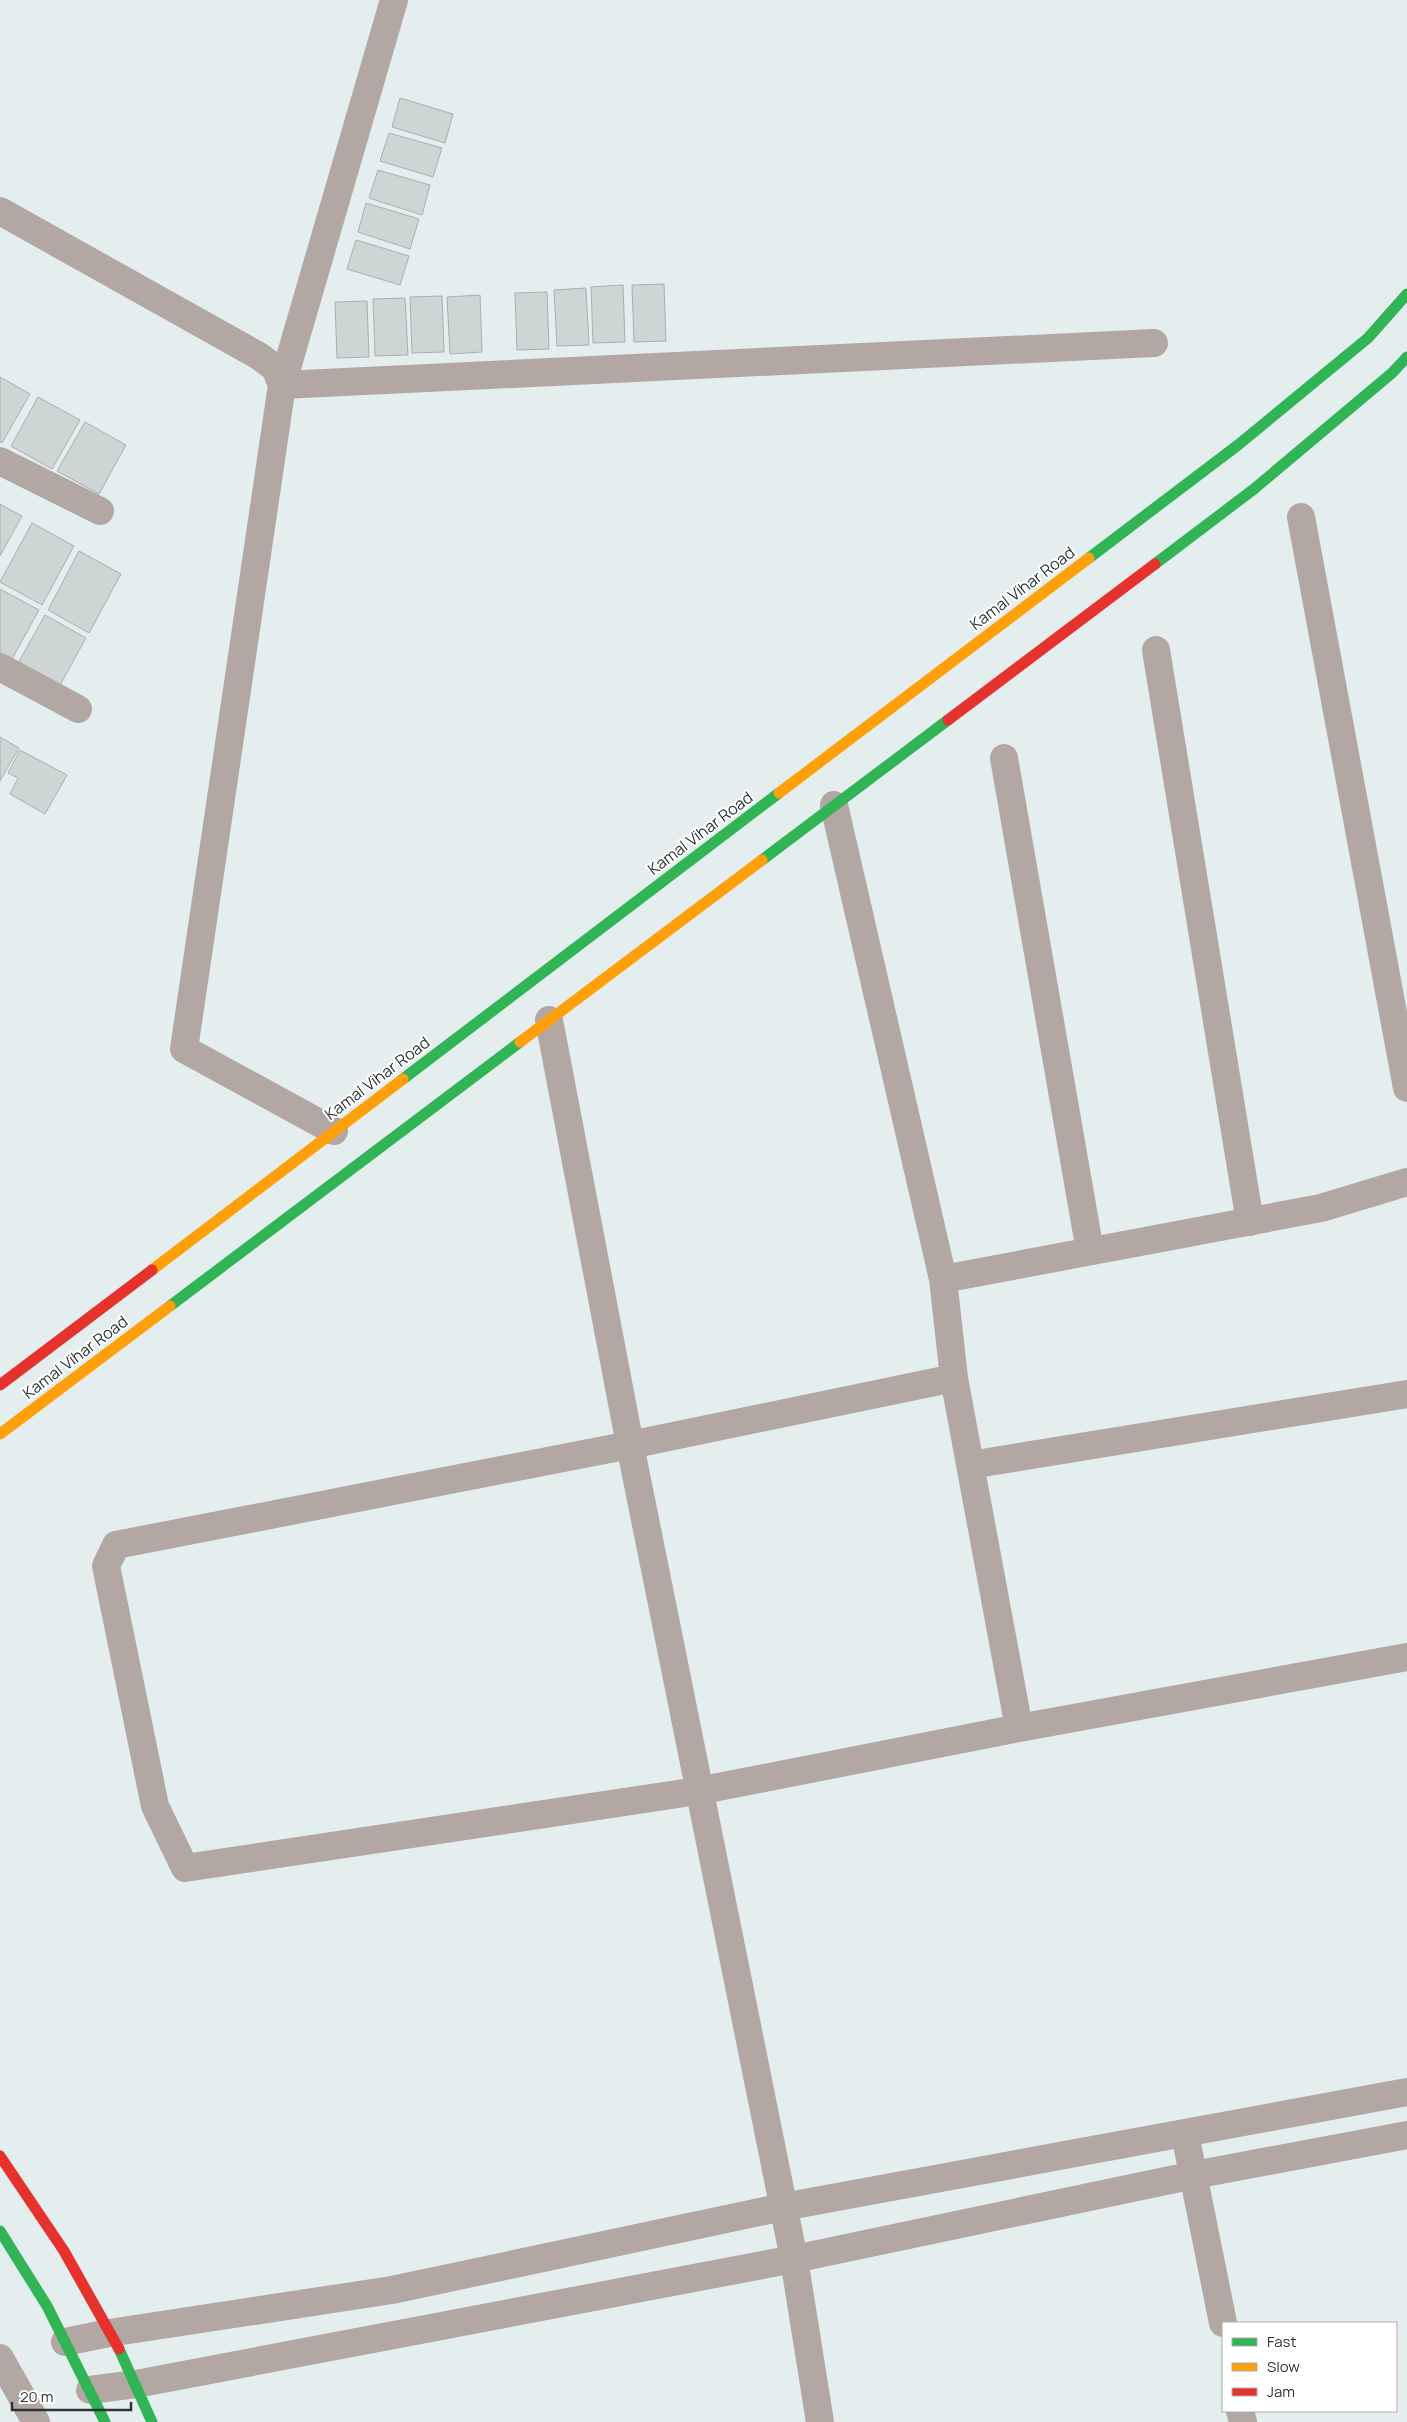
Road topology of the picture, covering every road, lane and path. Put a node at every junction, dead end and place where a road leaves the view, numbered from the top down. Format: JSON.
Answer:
{"nodes":[{"id":1,"x":394,"y":0,"type":"edge"},
{"id":2,"x":0,"y":211,"type":"edge"},
{"id":3,"x":1406,"y":296,"type":"edge"},
{"id":4,"x":1154,"y":343,"type":"dead end"},
{"id":5,"x":1407,"y":357,"type":"edge"},
{"id":6,"x":282,"y":385,"type":"junction"},
{"id":7,"x":0,"y":461,"type":"edge"},
{"id":8,"x":100,"y":511,"type":"dead end"},
{"id":9,"x":1301,"y":517,"type":"dead end"},
{"id":10,"x":1156,"y":650,"type":"dead end"},
{"id":11,"x":0,"y":667,"type":"edge"},
{"id":12,"x":78,"y":709,"type":"dead end"},
{"id":13,"x":1004,"y":758,"type":"dead end"},
{"id":14,"x":834,"y":805,"type":"junction"},
{"id":15,"x":549,"y":1020,"type":"junction"},
{"id":16,"x":1407,"y":1088,"type":"edge"},
{"id":17,"x":334,"y":1131,"type":"junction"},
{"id":18,"x":1407,"y":1182,"type":"edge"},
{"id":19,"x":1250,"y":1222,"type":"junction"},
{"id":20,"x":1090,"y":1251,"type":"junction"},
{"id":21,"x":943,"y":1279,"type":"junction"},
{"id":22,"x":954,"y":1378,"type":"junction"},
{"id":23,"x":0,"y":1384,"type":"edge"},
{"id":24,"x":1407,"y":1394,"type":"edge"},
{"id":25,"x":0,"y":1434,"type":"edge"},
{"id":26,"x":630,"y":1444,"type":"junction"},
{"id":27,"x":970,"y":1465,"type":"junction"},
{"id":28,"x":1407,"y":1657,"type":"edge"},
{"id":29,"x":1019,"y":1728,"type":"junction"},
{"id":30,"x":698,"y":1791,"type":"junction"},
{"id":31,"x":1407,"y":2092,"type":"edge"},
{"id":32,"x":1185,"y":2134,"type":"junction"},
{"id":33,"x":1407,"y":2135,"type":"edge"},
{"id":34,"x":0,"y":2156,"type":"edge"},
{"id":35,"x":1194,"y":2175,"type":"junction"},
{"id":36,"x":783,"y":2207,"type":"junction"},
{"id":37,"x":0,"y":2231,"type":"edge"},
{"id":38,"x":794,"y":2259,"type":"junction"},
{"id":39,"x":1223,"y":2322,"type":"edge"},
{"id":40,"x":109,"y":2333,"type":"junction"},
{"id":41,"x":66,"y":2342,"type":"junction"},
{"id":42,"x":0,"y":2358,"type":"edge"},
{"id":43,"x":136,"y":2384,"type":"junction"},
{"id":44,"x":90,"y":2390,"type":"junction"},
{"id":45,"x":36,"y":2422,"type":"edge"},
{"id":46,"x":106,"y":2422,"type":"edge"},
{"id":47,"x":152,"y":2422,"type":"edge"},
{"id":48,"x":820,"y":2422,"type":"edge"}],
"edges":[{"from":1,"to":6,"type":"street"},
{"from":2,"to":6,"type":"street"},
{"from":3,"to":17,"type":"main road","name":"Kamal Vihar Road"},
{"from":4,"to":6,"type":"street"},
{"from":5,"to":14,"type":"main road","name":"Kamal Vihar Road"},
{"from":6,"to":17,"type":"street"},
{"from":7,"to":8,"type":"street"},
{"from":9,"to":16,"type":"street"},
{"from":10,"to":19,"type":"street"},
{"from":11,"to":12,"type":"street"},
{"from":13,"to":20,"type":"street"},
{"from":14,"to":15,"type":"main road","name":"Kamal Vihar Road"},
{"from":14,"to":21,"type":"street"},
{"from":15,"to":25,"type":"main road","name":"Kamal Vihar Road"},
{"from":15,"to":26,"type":"street"},
{"from":17,"to":23,"type":"main road","name":"Kamal Vihar Road"},
{"from":18,"to":19,"type":"street"},
{"from":19,"to":20,"type":"street"},
{"from":20,"to":21,"type":"street"},
{"from":21,"to":22,"type":"street"},
{"from":22,"to":26,"type":"street"},
{"from":22,"to":27,"type":"street"},
{"from":24,"to":27,"type":"street"},
{"from":26,"to":30,"type":"street"},
{"from":26,"to":30,"type":"street"},
{"from":27,"to":29,"type":"street"},
{"from":28,"to":29,"type":"street"},
{"from":29,"to":30,"type":"street"},
{"from":30,"to":36,"type":"street"},
{"from":31,"to":32,"type":"street"},
{"from":32,"to":35,"type":"street"},
{"from":32,"to":36,"type":"street"},
{"from":33,"to":35,"type":"street"},
{"from":34,"to":40,"type":"main road"},
{"from":35,"to":38,"type":"street"},
{"from":35,"to":39,"type":"street"},
{"from":36,"to":38,"type":"street"},
{"from":36,"to":40,"type":"street"},
{"from":37,"to":41,"type":"main road"},
{"from":38,"to":43,"type":"street"},
{"from":38,"to":48,"type":"street"},
{"from":40,"to":41,"type":"street"},
{"from":40,"to":43,"type":"main road"},
{"from":41,"to":44,"type":"main road"},
{"from":42,"to":45,"type":"street"},
{"from":43,"to":44,"type":"street"},
{"from":43,"to":47,"type":"main road"},
{"from":44,"to":46,"type":"main road"}]}
